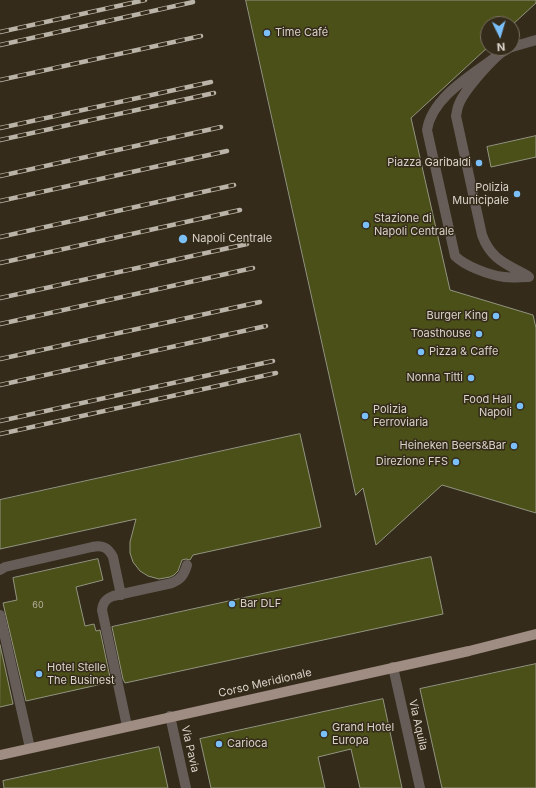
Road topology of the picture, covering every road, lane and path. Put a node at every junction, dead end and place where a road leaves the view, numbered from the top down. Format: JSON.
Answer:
{"nodes":[{"id":1,"x":536,"y":40,"type":"edge"},
{"id":2,"x":520,"y":45,"type":"edge"},
{"id":3,"x":497,"y":56,"type":"joint"},
{"id":4,"x":533,"y":277,"type":"edge"},
{"id":5,"x":187,"y":565,"type":"dead end"},
{"id":6,"x":0,"y":570,"type":"edge"},
{"id":7,"x":121,"y":595,"type":"junction"},
{"id":8,"x":0,"y":615,"type":"edge"},
{"id":9,"x":536,"y":634,"type":"edge"},
{"id":10,"x":393,"y":667,"type":"junction"},
{"id":11,"x":170,"y":716,"type":"junction"},
{"id":12,"x":127,"y":726,"type":"junction"},
{"id":13,"x":30,"y":748,"type":"junction"},
{"id":14,"x":0,"y":755,"type":"edge"},
{"id":15,"x":186,"y":788,"type":"edge"},
{"id":16,"x":420,"y":788,"type":"edge"}],
"edges":[{"from":1,"to":2,"type":"street"},
{"from":3,"to":4,"type":"street"},
{"from":3,"to":4,"type":"street"},
{"from":5,"to":7,"type":"street"},
{"from":6,"to":7,"type":"street"},
{"from":7,"to":12,"type":"street"},
{"from":8,"to":13,"type":"street"},
{"from":9,"to":10,"type":"main road","name":"Corso Meridionale"},
{"from":10,"to":11,"type":"main road","name":"Corso Meridionale"},
{"from":10,"to":16,"type":"street","name":"Via Aquila"},
{"from":11,"to":12,"type":"main road","name":"Corso Meridionale"},
{"from":11,"to":15,"type":"street","name":"Via Pavia"},
{"from":12,"to":13,"type":"main road","name":"Corso Meridionale"},
{"from":13,"to":14,"type":"main road","name":"Corso Meridionale"}]}
